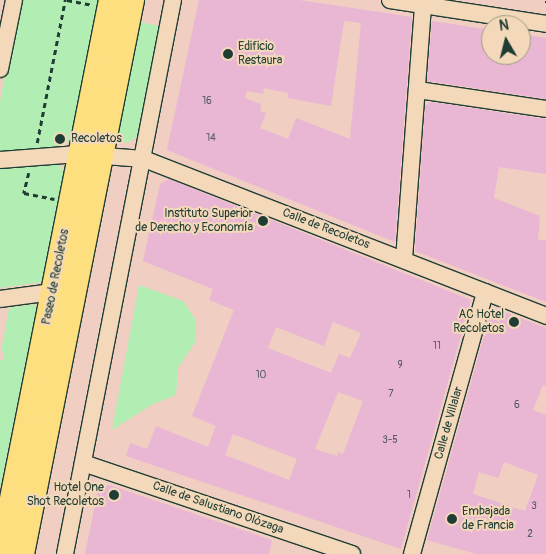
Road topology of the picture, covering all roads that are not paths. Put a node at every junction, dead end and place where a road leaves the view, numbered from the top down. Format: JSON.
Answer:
{"nodes":[{"id":1,"x":14,"y":0,"type":"edge"},
{"id":2,"x":132,"y":0,"type":"edge"},
{"id":3,"x":173,"y":0,"type":"edge"},
{"id":4,"x":390,"y":0,"type":"edge"},
{"id":5,"x":105,"y":3,"type":"edge"},
{"id":6,"x":423,"y":5,"type":"junction"},
{"id":7,"x":546,"y":24,"type":"edge"},
{"id":8,"x":0,"y":69,"type":"edge"},
{"id":9,"x":418,"y":90,"type":"junction"},
{"id":10,"x":546,"y":109,"type":"edge"},
{"id":11,"x":78,"y":154,"type":"junction"},
{"id":12,"x":102,"y":154,"type":"junction"},
{"id":13,"x":144,"y":159,"type":"junction"},
{"id":14,"x":0,"y":160,"type":"edge"},
{"id":15,"x":404,"y":259,"type":"junction"},
{"id":16,"x":52,"y":292,"type":"junction"},
{"id":17,"x":485,"y":292,"type":"junction"},
{"id":18,"x":0,"y":299,"type":"edge"},
{"id":19,"x":546,"y":316,"type":"edge"},
{"id":20,"x":83,"y":463,"type":"junction"},
{"id":21,"x":334,"y":551,"type":"edge"},
{"id":22,"x":1,"y":554,"type":"edge"},
{"id":23,"x":22,"y":554,"type":"edge"},
{"id":24,"x":65,"y":554,"type":"edge"},
{"id":25,"x":352,"y":554,"type":"edge"},
{"id":26,"x":412,"y":554,"type":"edge"}],
"edges":[{"from":1,"to":8,"type":"street"},
{"from":2,"to":12,"type":"highway","name":"Paseo de Recoletos"},
{"from":3,"to":13,"type":"street"},
{"from":4,"to":6,"type":"street"},
{"from":5,"to":11,"type":"highway","name":"Paseo de Recoletos"},
{"from":6,"to":7,"type":"street"},
{"from":6,"to":9,"type":"street"},
{"from":9,"to":10,"type":"street"},
{"from":9,"to":15,"type":"street"},
{"from":11,"to":12,"type":"street","name":"Calle de Recoletos"},
{"from":11,"to":14,"type":"street","name":"Calle de Recoletos"},
{"from":11,"to":16,"type":"highway","name":"Paseo de Recoletos"},
{"from":12,"to":13,"type":"street","name":"Calle de Recoletos"},
{"from":12,"to":23,"type":"highway","name":"Paseo de Recoletos"},
{"from":13,"to":15,"type":"street","name":"Calle de Recoletos"},
{"from":13,"to":20,"type":"street"},
{"from":15,"to":17,"type":"street","name":"Calle de Recoletos"},
{"from":16,"to":18,"type":"street"},
{"from":16,"to":22,"type":"highway","name":"Paseo de Recoletos"},
{"from":17,"to":19,"type":"street","name":"Calle de Recoletos"},
{"from":17,"to":26,"type":"street","name":"Calle de Villalar"},
{"from":20,"to":21,"type":"street","name":"Calle de Salustiano Olózaga"},
{"from":20,"to":24,"type":"street"},
{"from":21,"to":25,"type":"street","name":"Calle de Salustiano Olózaga"}]}
